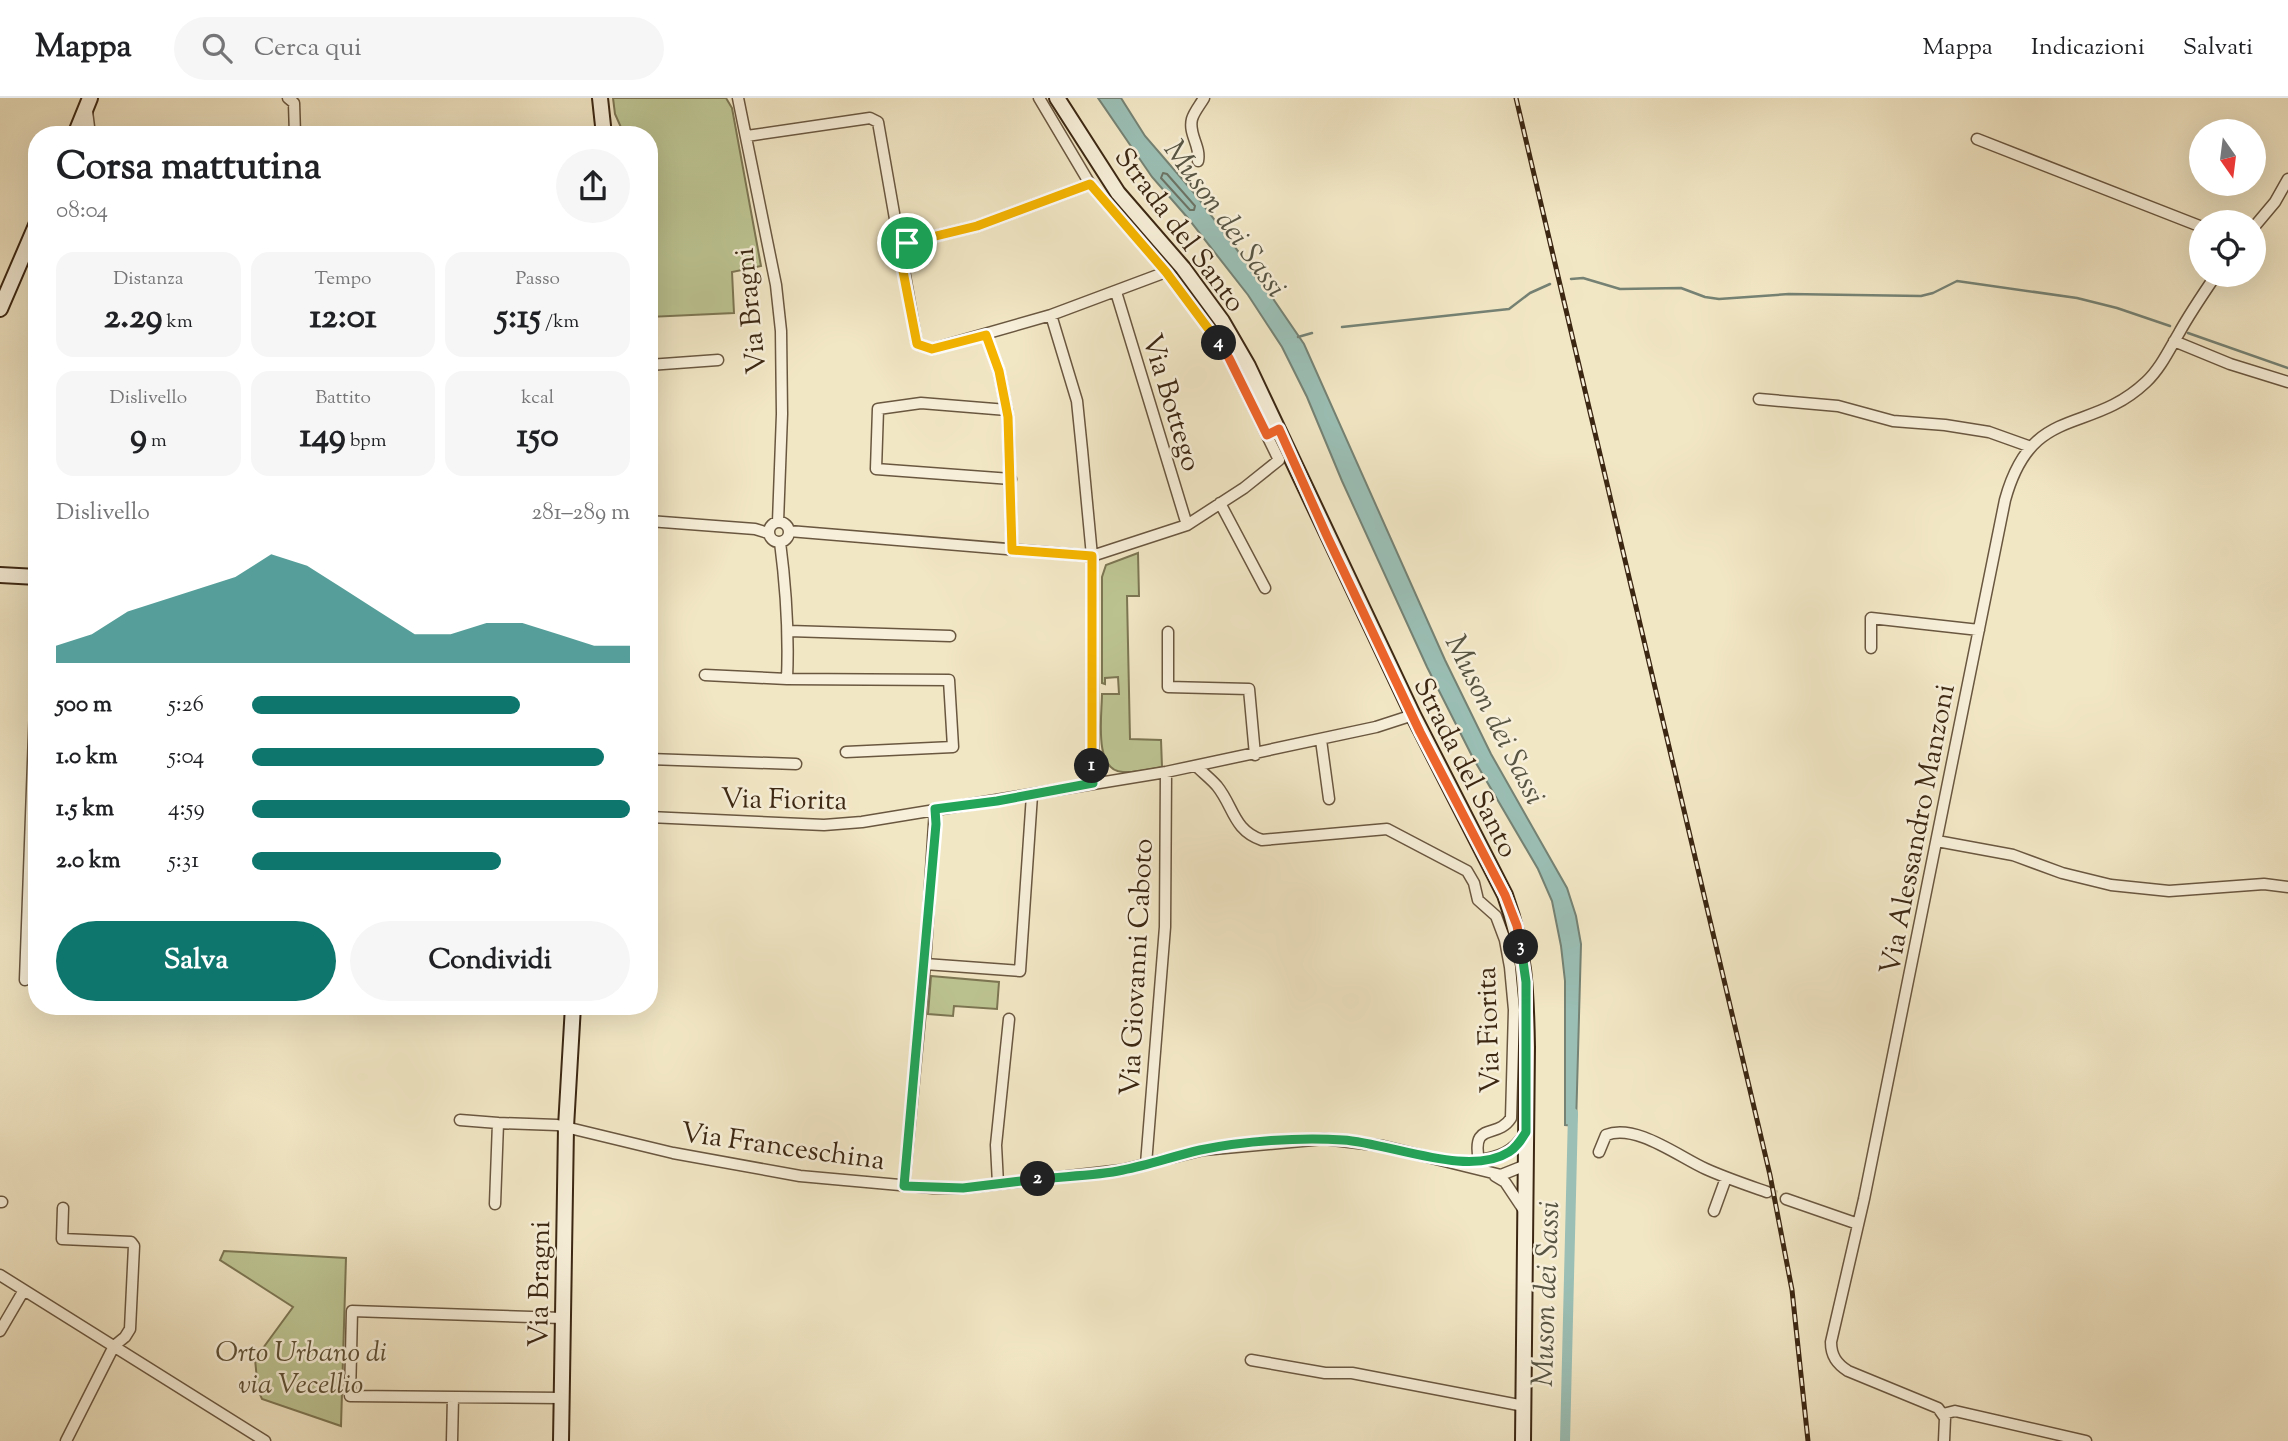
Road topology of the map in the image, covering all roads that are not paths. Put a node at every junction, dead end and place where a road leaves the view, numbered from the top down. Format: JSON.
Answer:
{"nodes":[{"id":1,"x":288,"y":98,"type":"edge"},
{"id":2,"x":592,"y":98,"type":"edge"},
{"id":3,"x":600,"y":98,"type":"edge"},
{"id":4,"x":738,"y":98,"type":"edge"},
{"id":5,"x":1040,"y":98,"type":"edge"},
{"id":6,"x":1057,"y":98,"type":"edge"},
{"id":7,"x":1204,"y":98,"type":"edge"},
{"id":8,"x":87,"y":101,"type":"edge"},
{"id":9,"x":78,"y":126,"type":"edge"},
{"id":10,"x":89,"y":126,"type":"edge"},
{"id":11,"x":295,"y":126,"type":"edge"},
{"id":12,"x":593,"y":126,"type":"edge"},
{"id":13,"x":603,"y":126,"type":"edge"},
{"id":14,"x":747,"y":136,"type":"junction"},
{"id":15,"x":1977,"y":139,"type":"dead end"},
{"id":16,"x":1085,"y":141,"type":"junction"},
{"id":17,"x":1070,"y":151,"type":"junction"},
{"id":18,"x":1198,"y":161,"type":"dead end"},
{"id":19,"x":2288,"y":179,"type":"edge"},
{"id":20,"x":1090,"y":184,"type":"junction"},
{"id":21,"x":2266,"y":213,"type":"edge"},
{"id":22,"x":1142,"y":221,"type":"junction"},
{"id":23,"x":2189,"y":222,"type":"edge"},
{"id":24,"x":1130,"y":231,"type":"junction"},
{"id":25,"x":28,"y":244,"type":"edge"},
{"id":26,"x":898,"y":245,"type":"junction"},
{"id":27,"x":1166,"y":272,"type":"junction"},
{"id":28,"x":2208,"y":287,"type":"edge"},
{"id":29,"x":1116,"y":292,"type":"junction"},
{"id":30,"x":0,"y":309,"type":"edge"},
{"id":31,"x":1051,"y":314,"type":"junction"},
{"id":32,"x":986,"y":335,"type":"junction"},
{"id":33,"x":2174,"y":341,"type":"junction"},
{"id":34,"x":718,"y":360,"type":"dead end"},
{"id":35,"x":658,"y":364,"type":"edge"},
{"id":36,"x":2288,"y":382,"type":"edge"},
{"id":37,"x":1759,"y":399,"type":"dead end"},
{"id":38,"x":1007,"y":410,"type":"junction"},
{"id":39,"x":1273,"y":432,"type":"junction"},
{"id":40,"x":2031,"y":447,"type":"junction"},
{"id":41,"x":1011,"y":479,"type":"junction"},
{"id":42,"x":1220,"y":503,"type":"junction"},
{"id":43,"x":658,"y":522,"type":"edge"},
{"id":44,"x":778,"y":522,"type":"junction"},
{"id":45,"x":1187,"y":525,"type":"junction"},
{"id":46,"x":789,"y":531,"type":"junction"},
{"id":47,"x":768,"y":533,"type":"junction"},
{"id":48,"x":780,"y":542,"type":"junction"},
{"id":49,"x":1012,"y":550,"type":"junction"},
{"id":50,"x":1092,"y":556,"type":"junction"},
{"id":51,"x":0,"y":575,"type":"edge"},
{"id":52,"x":28,"y":577,"type":"edge"},
{"id":53,"x":1265,"y":588,"type":"dead end"},
{"id":54,"x":1979,"y":630,"type":"junction"},
{"id":55,"x":789,"y":631,"type":"junction"},
{"id":56,"x":1168,"y":632,"type":"dead end"},
{"id":57,"x":950,"y":636,"type":"dead end"},
{"id":58,"x":1871,"y":648,"type":"dead end"},
{"id":59,"x":705,"y":675,"type":"dead end"},
{"id":60,"x":788,"y":679,"type":"junction"},
{"id":61,"x":1413,"y":715,"type":"junction"},
{"id":62,"x":1321,"y":740,"type":"junction"},
{"id":63,"x":846,"y":752,"type":"dead end"},
{"id":64,"x":1255,"y":755,"type":"junction"},
{"id":65,"x":658,"y":759,"type":"edge"},
{"id":66,"x":796,"y":764,"type":"dead end"},
{"id":67,"x":1196,"y":766,"type":"junction"},
{"id":68,"x":1166,"y":772,"type":"junction"},
{"id":69,"x":1093,"y":783,"type":"junction"},
{"id":70,"x":1032,"y":795,"type":"junction"},
{"id":71,"x":1329,"y":799,"type":"dead end"},
{"id":72,"x":935,"y":809,"type":"junction"},
{"id":73,"x":658,"y":817,"type":"edge"},
{"id":74,"x":1937,"y":841,"type":"junction"},
{"id":75,"x":2288,"y":887,"type":"edge"},
{"id":76,"x":28,"y":898,"type":"edge"},
{"id":77,"x":925,"y":964,"type":"junction"},
{"id":78,"x":25,"y":980,"type":"dead end"},
{"id":79,"x":572,"y":1015,"type":"edge"},
{"id":80,"x":1009,"y":1019,"type":"dead end"},
{"id":81,"x":460,"y":1120,"type":"dead end"},
{"id":82,"x":498,"y":1123,"type":"junction"},
{"id":83,"x":566,"y":1127,"type":"junction"},
{"id":84,"x":1526,"y":1132,"type":"junction"},
{"id":85,"x":1599,"y":1152,"type":"dead end"},
{"id":86,"x":1501,"y":1156,"type":"junction"},
{"id":87,"x":1479,"y":1161,"type":"junction"},
{"id":88,"x":1451,"y":1162,"type":"junction"},
{"id":89,"x":1146,"y":1164,"type":"junction"},
{"id":90,"x":1525,"y":1165,"type":"junction"},
{"id":91,"x":1488,"y":1172,"type":"junction"},
{"id":92,"x":1726,"y":1178,"type":"junction"},
{"id":93,"x":998,"y":1184,"type":"junction"},
{"id":94,"x":904,"y":1186,"type":"junction"},
{"id":95,"x":1767,"y":1192,"type":"tunnel mouth"},
{"id":96,"x":1786,"y":1199,"type":"tunnel mouth"},
{"id":97,"x":495,"y":1204,"type":"dead end"},
{"id":98,"x":63,"y":1208,"type":"dead end"},
{"id":99,"x":1714,"y":1211,"type":"dead end"},
{"id":100,"x":1526,"y":1212,"type":"junction"},
{"id":101,"x":1858,"y":1224,"type":"junction"},
{"id":102,"x":0,"y":1275,"type":"edge"},
{"id":103,"x":24,"y":1290,"type":"junction"},
{"id":104,"x":562,"y":1318,"type":"junction"},
{"id":105,"x":0,"y":1331,"type":"edge"},
{"id":106,"x":114,"y":1346,"type":"junction"},
{"id":107,"x":1251,"y":1360,"type":"dead end"},
{"id":108,"x":453,"y":1397,"type":"junction"},
{"id":109,"x":561,"y":1398,"type":"junction"},
{"id":110,"x":1524,"y":1406,"type":"junction"},
{"id":111,"x":1942,"y":1414,"type":"junction"},
{"id":112,"x":66,"y":1441,"type":"edge"},
{"id":113,"x":264,"y":1441,"type":"edge"},
{"id":114,"x":452,"y":1441,"type":"edge"},
{"id":115,"x":561,"y":1441,"type":"edge"},
{"id":116,"x":1523,"y":1441,"type":"edge"},
{"id":117,"x":1944,"y":1441,"type":"edge"},
{"id":118,"x":2086,"y":1441,"type":"edge"}],
"edges":[{"from":1,"to":11,"type":"street"},
{"from":2,"to":12,"type":"main road"},
{"from":3,"to":13,"type":"main road"},
{"from":4,"to":14,"type":"street","name":"Via Bragni"},
{"from":5,"to":17,"type":"street","name":"Strada del Santo"},
{"from":6,"to":16,"type":"main road","name":"Strada del Santo"},
{"from":7,"to":18,"type":"street"},
{"from":8,"to":9,"type":"main road"},
{"from":8,"to":10,"type":"street"},
{"from":14,"to":26,"type":"street"},
{"from":14,"to":44,"type":"street","name":"Via Bragni"},
{"from":15,"to":23,"type":"street"},
{"from":16,"to":17,"type":"street"},
{"from":16,"to":22,"type":"main road","name":"Strada del Santo"},
{"from":17,"to":20,"type":"street","name":"Strada del Santo"},
{"from":19,"to":21,"type":"street"},
{"from":20,"to":24,"type":"street","name":"Strada del Santo"},
{"from":20,"to":26,"type":"street"},
{"from":22,"to":24,"type":"street"},
{"from":22,"to":39,"type":"main road","name":"Strada del Santo"},
{"from":24,"to":27,"type":"street","name":"Strada del Santo"},
{"from":25,"to":30,"type":"main road"},
{"from":26,"to":32,"type":"street"},
{"from":27,"to":29,"type":"street"},
{"from":27,"to":39,"type":"street","name":"Strada del Santo"},
{"from":28,"to":33,"type":"street","name":"Via Alessandro Manzoni"},
{"from":29,"to":31,"type":"street"},
{"from":29,"to":45,"type":"street","name":"Via Bottego"},
{"from":31,"to":32,"type":"street"},
{"from":31,"to":50,"type":"street"},
{"from":32,"to":38,"type":"street"},
{"from":33,"to":36,"type":"street"},
{"from":33,"to":40,"type":"street","name":"Via Alessandro Manzoni"},
{"from":34,"to":35,"type":"street"},
{"from":37,"to":40,"type":"street"},
{"from":38,"to":41,"type":"street"},
{"from":38,"to":41,"type":"street"},
{"from":39,"to":42,"type":"street","name":"Strada del Santo"},
{"from":39,"to":61,"type":"main road","name":"Strada del Santo"},
{"from":40,"to":54,"type":"street","name":"Via Alessandro Manzoni"},
{"from":41,"to":49,"type":"street"},
{"from":42,"to":45,"type":"street"},
{"from":42,"to":53,"type":"street"},
{"from":43,"to":47,"type":"street"},
{"from":44,"to":46,"type":"street"},
{"from":44,"to":47,"type":"street"},
{"from":45,"to":50,"type":"street"},
{"from":46,"to":48,"type":"street"},
{"from":46,"to":49,"type":"street"},
{"from":47,"to":48,"type":"street"},
{"from":48,"to":55,"type":"street"},
{"from":49,"to":50,"type":"street"},
{"from":50,"to":69,"type":"street"},
{"from":51,"to":52,"type":"main road"},
{"from":54,"to":58,"type":"street"},
{"from":54,"to":74,"type":"street","name":"Via Alessandro Manzoni"},
{"from":55,"to":57,"type":"street"},
{"from":55,"to":60,"type":"street"},
{"from":56,"to":64,"type":"street"},
{"from":59,"to":60,"type":"street"},
{"from":60,"to":63,"type":"street"},
{"from":61,"to":62,"type":"street","name":"Via Fiorita"},
{"from":61,"to":84,"type":"main road","name":"Strada del Santo"},
{"from":62,"to":64,"type":"street","name":"Via Fiorita"},
{"from":62,"to":71,"type":"street"},
{"from":64,"to":67,"type":"street","name":"Via Fiorita"},
{"from":65,"to":66,"type":"street"},
{"from":67,"to":68,"type":"street","name":"Via Fiorita"},
{"from":67,"to":87,"type":"street","name":"Via Fiorita"},
{"from":68,"to":69,"type":"street","name":"Via Fiorita"},
{"from":68,"to":89,"type":"street","name":"Via Giovanni Caboto"},
{"from":69,"to":70,"type":"street","name":"Via Fiorita"},
{"from":70,"to":72,"type":"street","name":"Via Fiorita"},
{"from":70,"to":77,"type":"street"},
{"from":72,"to":73,"type":"street","name":"Via Fiorita"},
{"from":72,"to":77,"type":"street"},
{"from":74,"to":75,"type":"street"},
{"from":74,"to":101,"type":"street","name":"Via Alessandro Manzoni"},
{"from":76,"to":78,"type":"street"},
{"from":77,"to":94,"type":"street"},
{"from":79,"to":83,"type":"main road","name":"Via Bragni"},
{"from":80,"to":93,"type":"street"},
{"from":81,"to":82,"type":"street"},
{"from":82,"to":83,"type":"street"},
{"from":82,"to":97,"type":"street","name":"Via Bragni"},
{"from":83,"to":94,"type":"street","name":"Via Franceschina"},
{"from":83,"to":104,"type":"main road","name":"Via Bragni"},
{"from":84,"to":86,"type":"street"},
{"from":84,"to":90,"type":"main road","name":"Strada del Santo"},
{"from":85,"to":92,"type":"street"},
{"from":86,"to":87,"type":"street","name":"Via Franceschina"},
{"from":86,"to":90,"type":"street"},
{"from":87,"to":88,"type":"street","name":"Via Franceschina"},
{"from":88,"to":89,"type":"street","name":"Via Franceschina"},
{"from":88,"to":91,"type":"street","name":"Via Franceschina"},
{"from":89,"to":93,"type":"street","name":"Via Franceschina"},
{"from":90,"to":91,"type":"street","name":"Via Franceschina"},
{"from":90,"to":100,"type":"main road","name":"Strada del Santo"},
{"from":91,"to":100,"type":"street","name":"Via Franceschina"},
{"from":92,"to":95,"type":"street"},
{"from":92,"to":99,"type":"street"},
{"from":93,"to":94,"type":"street","name":"Via Franceschina"},
{"from":96,"to":101,"type":"street"},
{"from":98,"to":106,"type":"street"},
{"from":100,"to":110,"type":"main road","name":"Strada del Santo"},
{"from":101,"to":111,"type":"street","name":"Via Alessandro Manzoni"},
{"from":102,"to":103,"type":"street"},
{"from":103,"to":105,"type":"street"},
{"from":103,"to":106,"type":"street"},
{"from":104,"to":108,"type":"street"},
{"from":104,"to":109,"type":"main road","name":"Via Bragni"},
{"from":106,"to":112,"type":"street"},
{"from":106,"to":113,"type":"street"},
{"from":107,"to":110,"type":"street"},
{"from":108,"to":109,"type":"street"},
{"from":108,"to":114,"type":"street"},
{"from":109,"to":115,"type":"main road","name":"Via Bragni"},
{"from":110,"to":116,"type":"main road","name":"Strada del Santo"},
{"from":111,"to":117,"type":"street"},
{"from":111,"to":118,"type":"street"}]}
